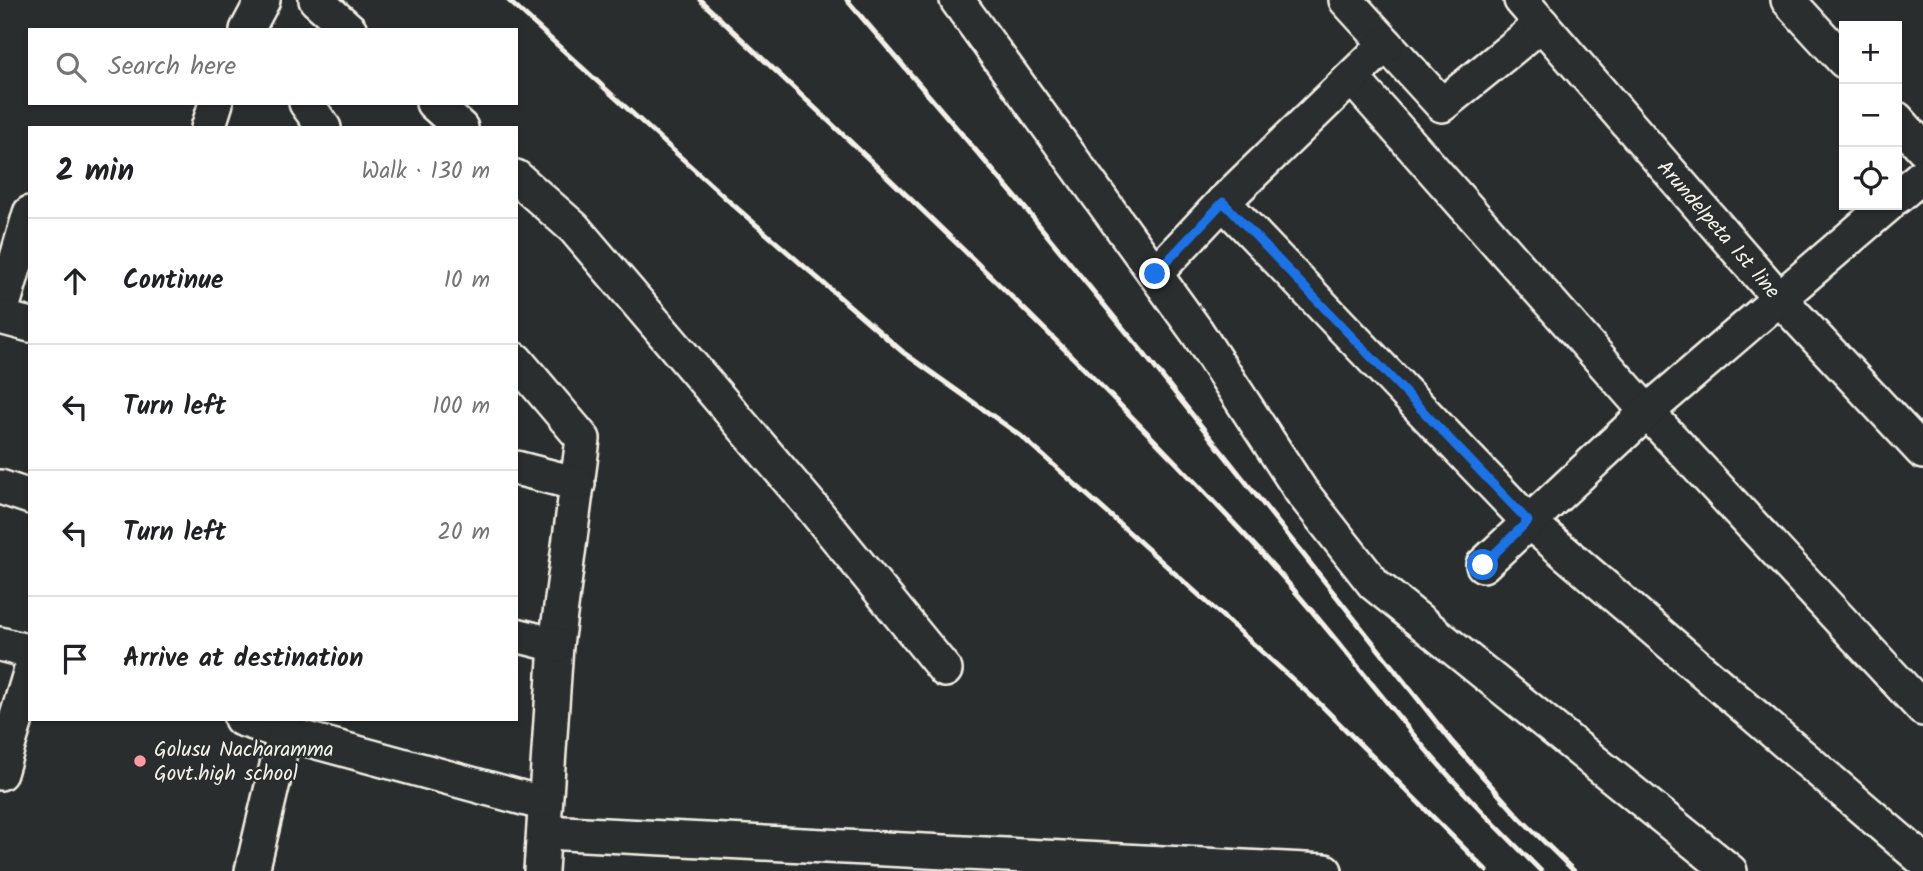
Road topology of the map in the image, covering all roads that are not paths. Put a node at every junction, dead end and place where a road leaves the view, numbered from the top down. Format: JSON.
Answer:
{"nodes":[{"id":1,"x":263,"y":0,"type":"edge"},
{"id":2,"x":316,"y":0,"type":"edge"},
{"id":3,"x":957,"y":0,"type":"edge"},
{"id":4,"x":1346,"y":0,"type":"edge"},
{"id":5,"x":1788,"y":0,"type":"edge"},
{"id":6,"x":1532,"y":12,"type":"edge"},
{"id":7,"x":248,"y":28,"type":"edge"},
{"id":8,"x":347,"y":28,"type":"edge"},
{"id":9,"x":1386,"y":44,"type":"junction"},
{"id":10,"x":1839,"y":56,"type":"edge"},
{"id":11,"x":1353,"y":79,"type":"junction"},
{"id":12,"x":215,"y":105,"type":"edge"},
{"id":13,"x":307,"y":105,"type":"edge"},
{"id":14,"x":435,"y":105,"type":"edge"},
{"id":15,"x":1902,"y":125,"type":"edge"},
{"id":16,"x":209,"y":126,"type":"edge"},
{"id":17,"x":323,"y":126,"type":"edge"},
{"id":18,"x":459,"y":126,"type":"edge"},
{"id":19,"x":1923,"y":148,"type":"edge"},
{"id":20,"x":1923,"y":175,"type":"edge"},
{"id":21,"x":518,"y":179,"type":"edge"},
{"id":22,"x":1902,"y":193,"type":"edge"},
{"id":23,"x":1223,"y":202,"type":"junction"},
{"id":24,"x":1882,"y":210,"type":"edge"},
{"id":25,"x":28,"y":220,"type":"edge"},
{"id":26,"x":1155,"y":274,"type":"junction"},
{"id":27,"x":1779,"y":298,"type":"junction"},
{"id":28,"x":0,"y":316,"type":"edge"},
{"id":29,"x":28,"y":324,"type":"edge"},
{"id":30,"x":518,"y":362,"type":"edge"},
{"id":31,"x":1647,"y":412,"type":"junction"},
{"id":32,"x":1923,"y":452,"type":"edge"},
{"id":33,"x":518,"y":469,"type":"edge"},
{"id":34,"x":578,"y":484,"type":"junction"},
{"id":35,"x":0,"y":487,"type":"edge"},
{"id":36,"x":28,"y":496,"type":"edge"},
{"id":37,"x":1528,"y":521,"type":"junction"},
{"id":38,"x":1483,"y":565,"type":"dead end"},
{"id":39,"x":518,"y":636,"type":"edge"},
{"id":40,"x":0,"y":644,"type":"edge"},
{"id":41,"x":556,"y":645,"type":"junction"},
{"id":42,"x":28,"y":651,"type":"edge"},
{"id":43,"x":946,"y":670,"type":"dead end"},
{"id":44,"x":28,"y":680,"type":"edge"},
{"id":45,"x":1923,"y":709,"type":"edge"},
{"id":46,"x":254,"y":721,"type":"edge"},
{"id":47,"x":286,"y":726,"type":"edge"},
{"id":48,"x":0,"y":773,"type":"edge"},
{"id":49,"x":545,"y":818,"type":"junction"},
{"id":50,"x":1923,"y":860,"type":"edge"},
{"id":51,"x":252,"y":871,"type":"edge"},
{"id":52,"x":541,"y":871,"type":"edge"},
{"id":53,"x":1325,"y":871,"type":"edge"},
{"id":54,"x":1730,"y":871,"type":"edge"}],
"edges":[{"from":1,"to":7,"type":"street"},
{"from":2,"to":8,"type":"street"},
{"from":3,"to":26,"type":"street"},
{"from":4,"to":9,"type":"street"},
{"from":5,"to":10,"type":"street"},
{"from":6,"to":9,"type":"street"},
{"from":6,"to":27,"type":"street","name":"Arundelpeta 1st line"},
{"from":9,"to":11,"type":"street"},
{"from":11,"to":23,"type":"street"},
{"from":11,"to":31,"type":"street"},
{"from":12,"to":16,"type":"street"},
{"from":13,"to":17,"type":"street"},
{"from":14,"to":18,"type":"street"},
{"from":15,"to":19,"type":"street"},
{"from":20,"to":22,"type":"street"},
{"from":21,"to":43,"type":"street"},
{"from":23,"to":26,"type":"street"},
{"from":23,"to":37,"type":"street"},
{"from":24,"to":27,"type":"street"},
{"from":25,"to":28,"type":"street"},
{"from":26,"to":54,"type":"street"},
{"from":27,"to":31,"type":"street"},
{"from":27,"to":32,"type":"street","name":"Arundelpeta 1st line"},
{"from":28,"to":29,"type":"street"},
{"from":30,"to":34,"type":"street"},
{"from":31,"to":37,"type":"street"},
{"from":31,"to":45,"type":"street"},
{"from":33,"to":34,"type":"street"},
{"from":34,"to":41,"type":"street"},
{"from":35,"to":36,"type":"street"},
{"from":37,"to":38,"type":"street"},
{"from":37,"to":50,"type":"street"},
{"from":39,"to":41,"type":"street"},
{"from":40,"to":42,"type":"street"},
{"from":41,"to":49,"type":"street"},
{"from":44,"to":48,"type":"street"},
{"from":46,"to":47,"type":"street"},
{"from":47,"to":49,"type":"street"},
{"from":47,"to":51,"type":"street"},
{"from":49,"to":52,"type":"street"},
{"from":49,"to":53,"type":"street"}]}
